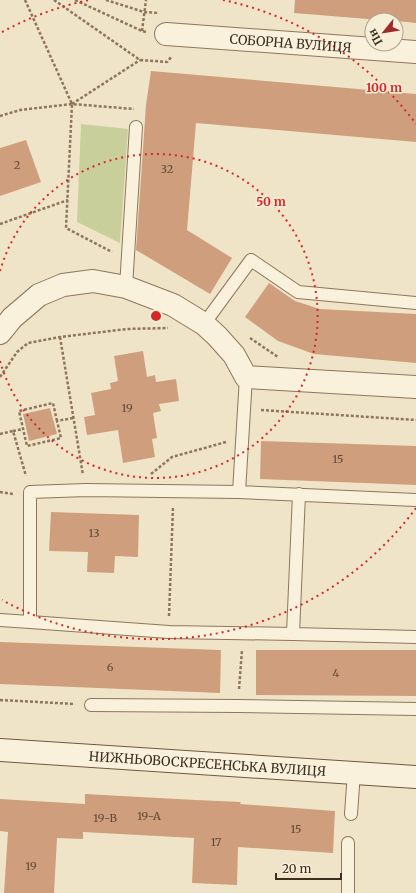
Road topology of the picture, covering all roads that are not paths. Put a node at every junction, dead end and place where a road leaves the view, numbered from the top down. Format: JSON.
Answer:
{"nodes":[{"id":1,"x":166,"y":34,"type":"dead end"},
{"id":2,"x":416,"y":52,"type":"edge"},
{"id":3,"x":136,"y":127,"type":"dead end"},
{"id":4,"x":126,"y":287,"type":"junction"},
{"id":5,"x":416,"y":303,"type":"edge"},
{"id":6,"x":204,"y":324,"type":"junction"},
{"id":7,"x":0,"y":332,"type":"edge"},
{"id":8,"x":246,"y":377,"type":"junction"},
{"id":9,"x":416,"y":387,"type":"edge"},
{"id":10,"x":239,"y":492,"type":"junction"},
{"id":11,"x":300,"y":494,"type":"junction"},
{"id":12,"x":416,"y":500,"type":"edge"},
{"id":13,"x":0,"y":620,"type":"edge"},
{"id":14,"x":30,"y":622,"type":"junction"},
{"id":15,"x":293,"y":634,"type":"junction"},
{"id":16,"x":416,"y":637,"type":"edge"},
{"id":17,"x":91,"y":705,"type":"road end"},
{"id":18,"x":416,"y":709,"type":"edge"},
{"id":19,"x":0,"y":750,"type":"edge"},
{"id":20,"x":354,"y":772,"type":"junction"},
{"id":21,"x":416,"y":777,"type":"edge"},
{"id":22,"x":351,"y":814,"type":"dead end"},
{"id":23,"x":348,"y":843,"type":"dead end"},
{"id":24,"x":348,"y":893,"type":"edge"}],
"edges":[{"from":1,"to":2,"type":"street","name":"СОБОРНА ВУЛИЦЯ"},
{"from":3,"to":4,"type":"lane"},
{"from":4,"to":6,"type":"street"},
{"from":4,"to":7,"type":"street"},
{"from":5,"to":6,"type":"lane"},
{"from":6,"to":8,"type":"street"},
{"from":8,"to":9,"type":"street"},
{"from":8,"to":10,"type":"lane"},
{"from":10,"to":11,"type":"lane"},
{"from":10,"to":14,"type":"lane"},
{"from":11,"to":12,"type":"lane"},
{"from":11,"to":15,"type":"lane"},
{"from":13,"to":14,"type":"lane"},
{"from":14,"to":15,"type":"lane"},
{"from":15,"to":16,"type":"lane"},
{"from":17,"to":18,"type":"lane"},
{"from":19,"to":20,"type":"street","name":"НИЖНЬОВОСКРЕСЕНСЬКА ВУЛИЦЯ"},
{"from":20,"to":21,"type":"street","name":"НИЖНЬОВОСКРЕСЕНСЬКА ВУЛИЦЯ"},
{"from":20,"to":22,"type":"lane"},
{"from":23,"to":24,"type":"lane"}]}
